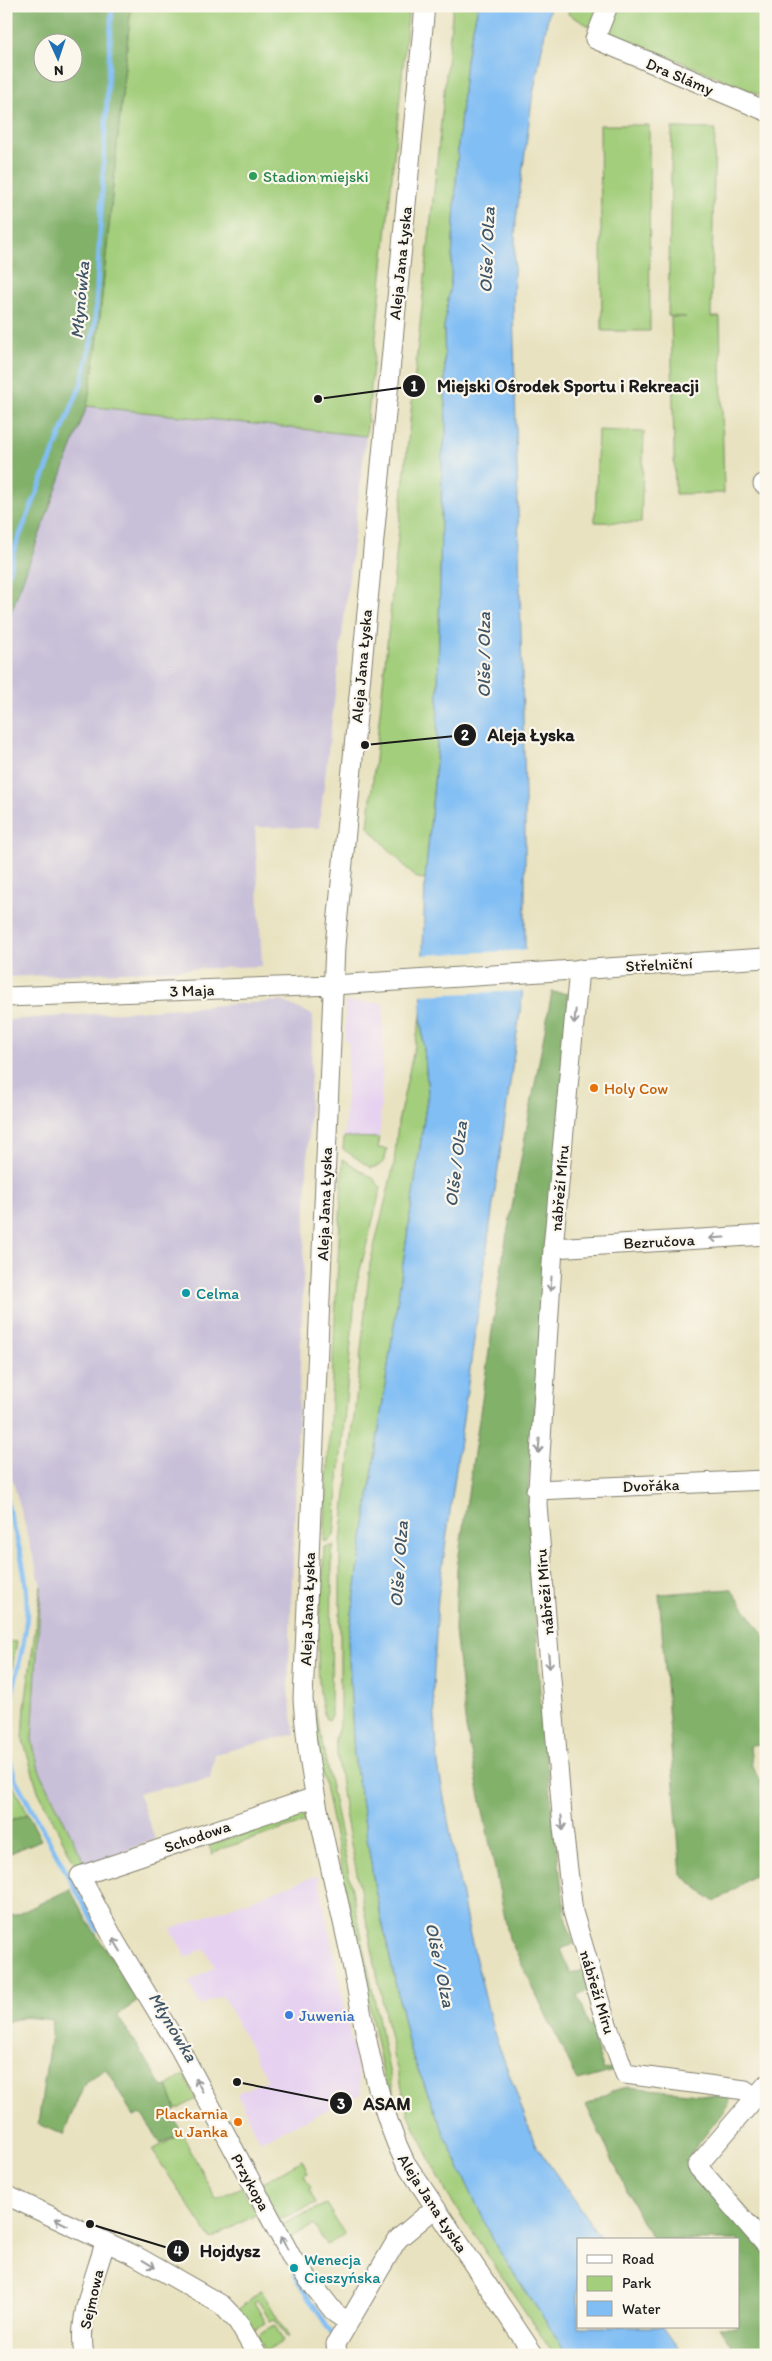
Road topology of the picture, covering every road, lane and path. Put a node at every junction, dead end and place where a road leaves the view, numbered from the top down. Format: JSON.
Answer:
{"nodes":[{"id":1,"x":425,"y":6,"type":"edge"},
{"id":2,"x":608,"y":6,"type":"edge"},
{"id":3,"x":766,"y":112,"type":"edge"},
{"id":4,"x":766,"y":958,"type":"edge"},
{"id":5,"x":579,"y":969,"type":"junction"},
{"id":6,"x":378,"y":981,"type":"joint"},
{"id":7,"x":333,"y":985,"type":"junction"},
{"id":8,"x":6,"y":997,"type":"edge"},
{"id":9,"x":766,"y":1235,"type":"edge"},
{"id":10,"x":553,"y":1248,"type":"junction"},
{"id":11,"x":766,"y":1480,"type":"edge"},
{"id":12,"x":536,"y":1490,"type":"junction"},
{"id":13,"x":315,"y":1796,"type":"junction"},
{"id":14,"x":80,"y":1876,"type":"joint"},
{"id":15,"x":761,"y":2091,"type":"edge"},
{"id":16,"x":6,"y":2195,"type":"edge"},
{"id":17,"x":435,"y":2208,"type":"junction"},
{"id":18,"x":105,"y":2243,"type":"junction"},
{"id":19,"x":766,"y":2245,"type":"edge"},
{"id":20,"x":347,"y":2322,"type":"junction"},
{"id":21,"x":336,"y":2349,"type":"edge"},
{"id":22,"x":84,"y":2355,"type":"edge"},
{"id":23,"x":257,"y":2355,"type":"edge"},
{"id":24,"x":534,"y":2355,"type":"edge"}],
"edges":[{"from":1,"to":7,"type":"street","name":"Aleja Jana Łyska"},
{"from":2,"to":3,"type":"street","name":"Dra Slámy"},
{"from":4,"to":5,"type":"street","name":"Střelniční"},
{"from":5,"to":6,"type":"street","name":"Střelniční"},
{"from":5,"to":10,"type":"street","name":"nábřeží Míru","one_way":true},
{"from":6,"to":7,"type":"street","name":"3 Maja"},
{"from":7,"to":8,"type":"street","name":"3 Maja"},
{"from":7,"to":13,"type":"street","name":"Aleja Jana Łyska"},
{"from":9,"to":10,"type":"street","name":"Bezručova","one_way":true},
{"from":10,"to":12,"type":"street","name":"nábřeží Míru","one_way":true},
{"from":11,"to":12,"type":"street","name":"Dvořáka"},
{"from":12,"to":15,"type":"street","name":"nábřeží Míru","one_way":true},
{"from":13,"to":14,"type":"street","name":"Schodowa"},
{"from":13,"to":17,"type":"street","name":"Aleja Jana Łyska"},
{"from":20,"to":14,"type":"street","name":"Przykopa","one_way":true},
{"from":15,"to":19,"type":"street"},
{"from":18,"to":16,"type":"street","one_way":true},
{"from":17,"to":20,"type":"street"},
{"from":17,"to":24,"type":"street","name":"Aleja Jana Łyska"},
{"from":18,"to":22,"type":"street","name":"Sejmowa"},
{"from":18,"to":23,"type":"street","one_way":true},
{"from":20,"to":21,"type":"street"}]}
